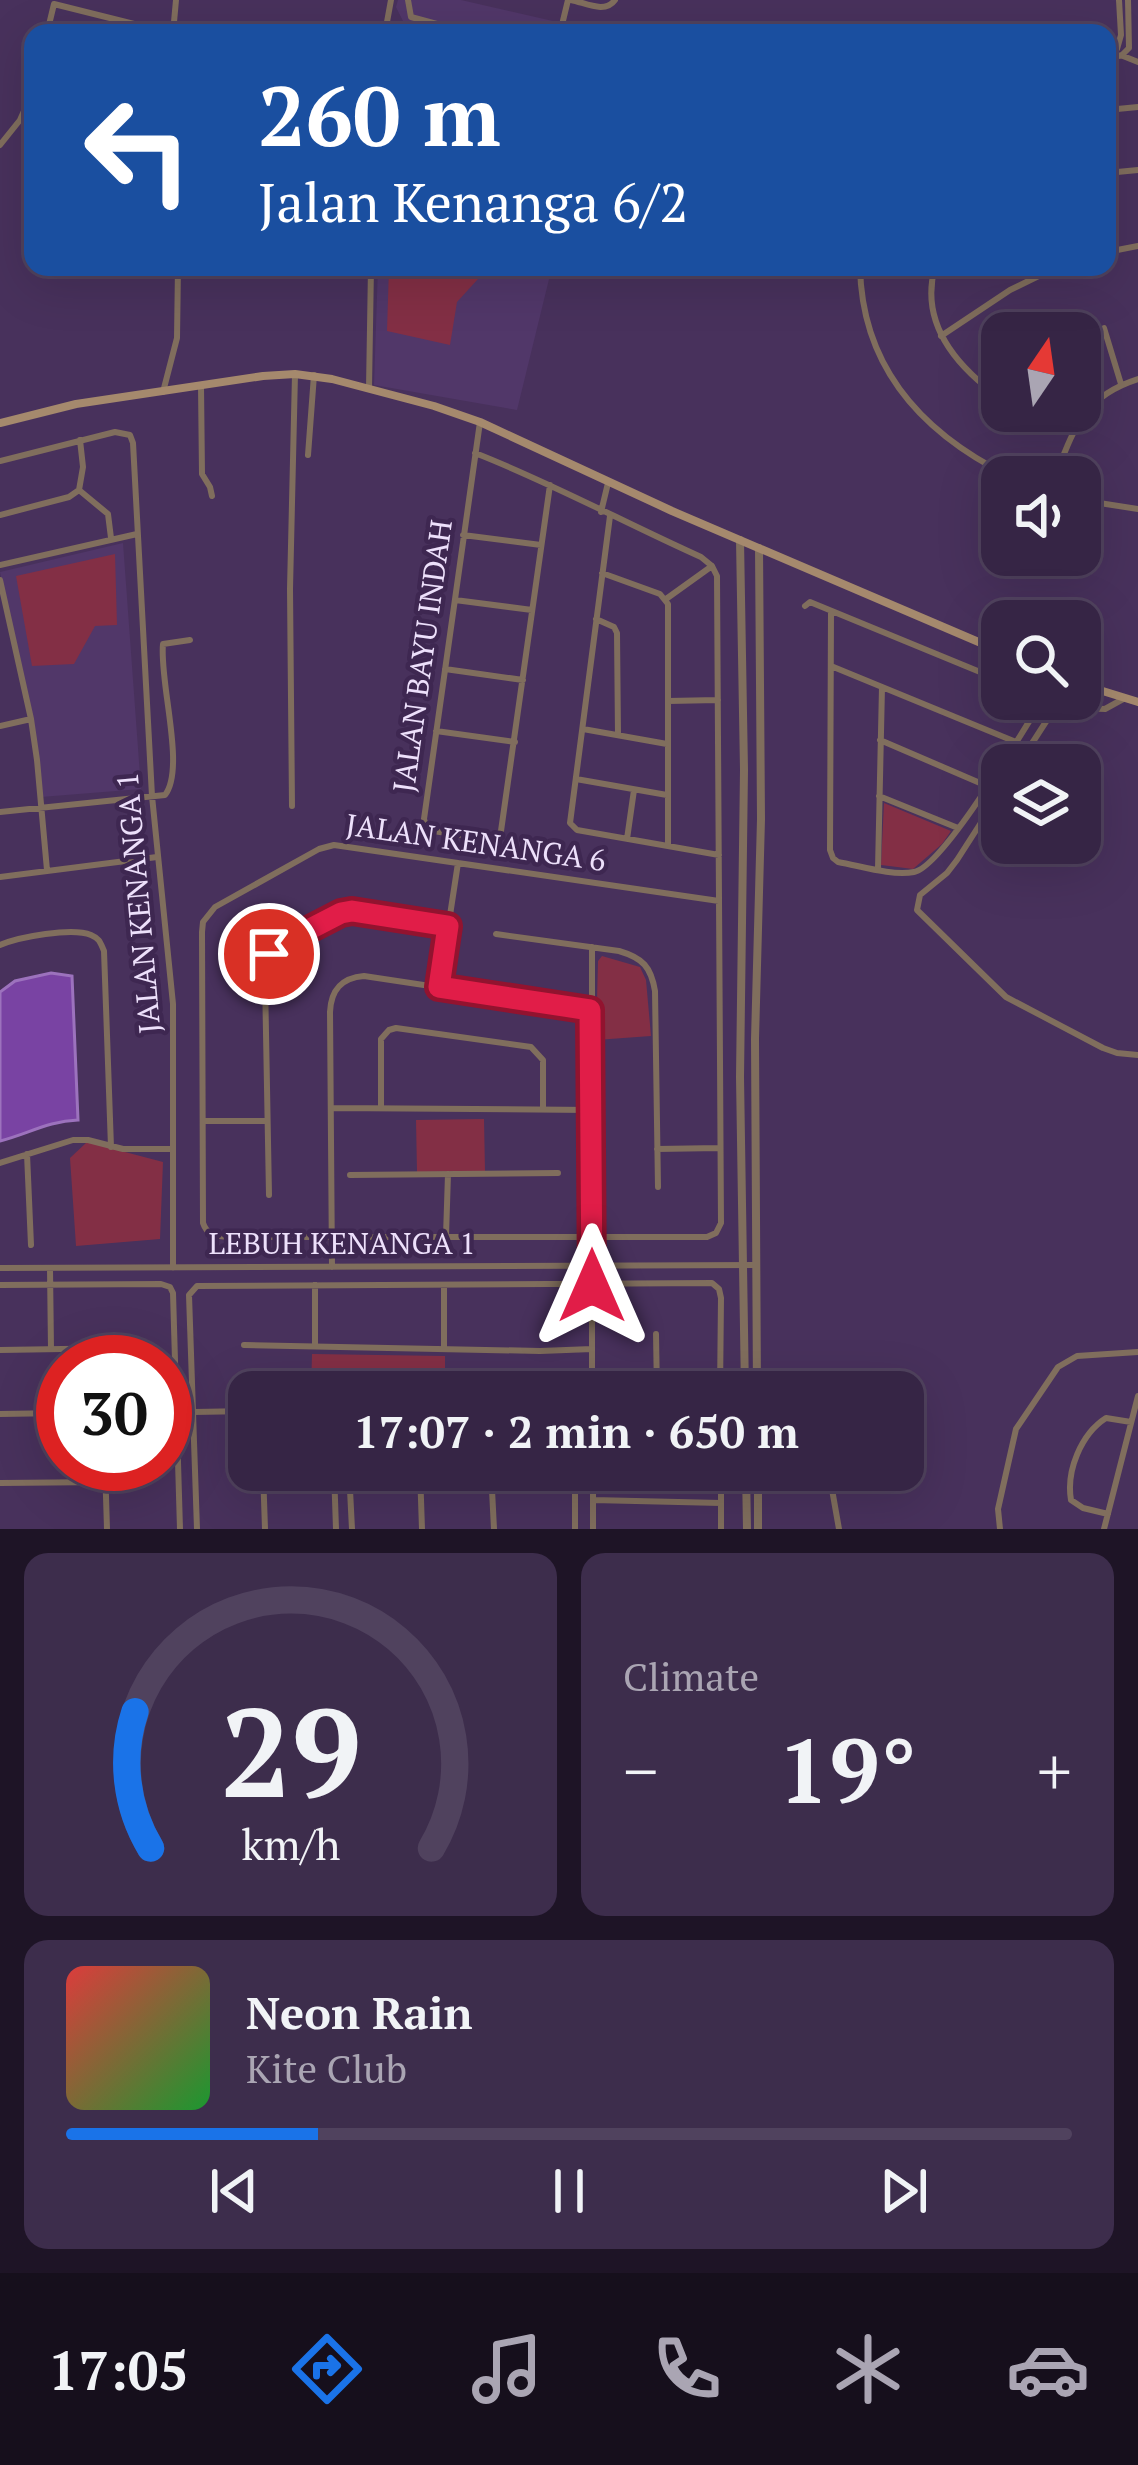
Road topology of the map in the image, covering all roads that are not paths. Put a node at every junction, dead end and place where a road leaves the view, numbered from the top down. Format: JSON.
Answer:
{"nodes":[{"id":1,"x":408,"y":0,"type":"edge"},
{"id":2,"x":570,"y":0,"type":"edge"},
{"id":3,"x":615,"y":0,"type":"edge"},
{"id":4,"x":1119,"y":0,"type":"edge"},
{"id":5,"x":1128,"y":0,"type":"edge"},
{"id":6,"x":54,"y":2,"type":"edge"},
{"id":7,"x":134,"y":24,"type":"edge"},
{"id":8,"x":431,"y":24,"type":"edge"},
{"id":9,"x":1130,"y":29,"type":"junction"},
{"id":10,"x":1138,"y":36,"type":"edge"},
{"id":11,"x":1120,"y":52,"type":"junction"},
{"id":12,"x":1116,"y":53,"type":"edge"},
{"id":13,"x":1138,"y":62,"type":"edge"},
{"id":14,"x":24,"y":111,"type":"edge"},
{"id":15,"x":0,"y":145,"type":"edge"},
{"id":16,"x":178,"y":276,"type":"edge"},
{"id":17,"x":371,"y":276,"type":"edge"},
{"id":18,"x":860,"y":276,"type":"edge"},
{"id":19,"x":933,"y":276,"type":"edge"},
{"id":20,"x":1039,"y":276,"type":"edge"},
{"id":21,"x":1104,"y":328,"type":"dead end"},
{"id":22,"x":940,"y":336,"type":"junction"},
{"id":23,"x":296,"y":374,"type":"junction"},
{"id":24,"x":314,"y":375,"type":"junction"},
{"id":25,"x":1138,"y":379,"type":"edge"},
{"id":26,"x":981,"y":382,"type":"edge"},
{"id":27,"x":1121,"y":384,"type":"junction"},
{"id":28,"x":200,"y":386,"type":"junction"},
{"id":29,"x":369,"y":388,"type":"junction"},
{"id":30,"x":163,"y":392,"type":"junction"},
{"id":31,"x":1101,"y":396,"type":"edge"},
{"id":32,"x":480,"y":422,"type":"junction"},
{"id":33,"x":0,"y":423,"type":"edge"},
{"id":34,"x":80,"y":439,"type":"junction"},
{"id":35,"x":475,"y":453,"type":"junction"},
{"id":36,"x":308,"y":455,"type":"dead end"},
{"id":37,"x":0,"y":460,"type":"edge"},
{"id":38,"x":981,"y":461,"type":"edge"},
{"id":39,"x":608,"y":483,"type":"junction"},
{"id":40,"x":550,"y":485,"type":"junction"},
{"id":41,"x":79,"y":490,"type":"junction"},
{"id":42,"x":212,"y":496,"type":"dead end"},
{"id":43,"x":1101,"y":503,"type":"edge"},
{"id":44,"x":1138,"y":509,"type":"edge"},
{"id":45,"x":605,"y":514,"type":"junction"},
{"id":46,"x":0,"y":515,"type":"edge"},
{"id":47,"x":136,"y":534,"type":"junction"},
{"id":48,"x":464,"y":536,"type":"junction"},
{"id":49,"x":111,"y":538,"type":"junction"},
{"id":50,"x":740,"y":540,"type":"junction"},
{"id":51,"x":541,"y":545,"type":"junction"},
{"id":52,"x":759,"y":548,"type":"junction"},
{"id":53,"x":0,"y":566,"type":"edge"},
{"id":54,"x":712,"y":566,"type":"junction"},
{"id":55,"x":602,"y":573,"type":"junction"},
{"id":56,"x":0,"y":580,"type":"edge"},
{"id":57,"x":666,"y":599,"type":"junction"},
{"id":58,"x":455,"y":600,"type":"junction"},
{"id":59,"x":805,"y":605,"type":"dead end"},
{"id":60,"x":532,"y":610,"type":"junction"},
{"id":61,"x":831,"y":612,"type":"junction"},
{"id":62,"x":596,"y":620,"type":"junction"},
{"id":63,"x":10,"y":628,"type":"junction"},
{"id":64,"x":0,"y":630,"type":"edge"},
{"id":65,"x":190,"y":640,"type":"dead end"},
{"id":66,"x":981,"y":643,"type":"edge"},
{"id":67,"x":831,"y":666,"type":"junction"},
{"id":68,"x":445,"y":669,"type":"junction"},
{"id":69,"x":981,"y":673,"type":"edge"},
{"id":70,"x":523,"y":680,"type":"junction"},
{"id":71,"x":882,"y":687,"type":"junction"},
{"id":72,"x":1101,"y":691,"type":"edge"},
{"id":73,"x":1125,"y":698,"type":"junction"},
{"id":74,"x":718,"y":700,"type":"junction"},
{"id":75,"x":668,"y":701,"type":"junction"},
{"id":76,"x":1138,"y":701,"type":"edge"},
{"id":77,"x":31,"y":719,"type":"junction"},
{"id":78,"x":1030,"y":720,"type":"edge"},
{"id":79,"x":0,"y":725,"type":"edge"},
{"id":80,"x":583,"y":729,"type":"junction"},
{"id":81,"x":436,"y":731,"type":"junction"},
{"id":82,"x":618,"y":735,"type":"junction"},
{"id":83,"x":880,"y":740,"type":"junction"},
{"id":84,"x":514,"y":742,"type":"junction"},
{"id":85,"x":1016,"y":742,"type":"joint"},
{"id":86,"x":667,"y":744,"type":"junction"},
{"id":87,"x":1032,"y":744,"type":"edge"},
{"id":88,"x":575,"y":779,"type":"junction"},
{"id":89,"x":981,"y":783,"type":"edge"},
{"id":90,"x":634,"y":790,"type":"junction"},
{"id":91,"x":981,"y":795,"type":"edge"},
{"id":92,"x":152,"y":796,"type":"junction"},
{"id":93,"x":668,"y":796,"type":"junction"},
{"id":94,"x":879,"y":796,"type":"junction"},
{"id":95,"x":292,"y":806,"type":"dead end"},
{"id":96,"x":42,"y":808,"type":"junction"},
{"id":97,"x":0,"y":812,"type":"edge"},
{"id":98,"x":981,"y":823,"type":"edge"},
{"id":99,"x":958,"y":828,"type":"junction"},
{"id":100,"x":627,"y":839,"type":"junction"},
{"id":101,"x":668,"y":845,"type":"junction"},
{"id":102,"x":719,"y":855,"type":"junction"},
{"id":103,"x":158,"y":857,"type":"junction"},
{"id":104,"x":458,"y":863,"type":"junction"},
{"id":105,"x":878,"y":869,"type":"junction"},
{"id":106,"x":46,"y":870,"type":"junction"},
{"id":107,"x":0,"y":877,"type":"edge"},
{"id":108,"x":719,"y":901,"type":"junction"},
{"id":109,"x":448,"y":926,"type":"junction"},
{"id":110,"x":496,"y":934,"type":"dead end"},
{"id":111,"x":1,"y":943,"type":"edge"},
{"id":112,"x":592,"y":947,"type":"junction"},
{"id":113,"x":439,"y":987,"type":"junction"},
{"id":114,"x":590,"y":1010,"type":"junction"},
{"id":115,"x":1138,"y":1055,"type":"edge"},
{"id":116,"x":332,"y":1108,"type":"junction"},
{"id":117,"x":381,"y":1108,"type":"junction"},
{"id":118,"x":543,"y":1108,"type":"junction"},
{"id":119,"x":591,"y":1110,"type":"junction"},
{"id":120,"x":267,"y":1120,"type":"junction"},
{"id":121,"x":203,"y":1121,"type":"junction"},
{"id":122,"x":111,"y":1147,"type":"junction"},
{"id":123,"x":719,"y":1148,"type":"junction"},
{"id":124,"x":173,"y":1149,"type":"junction"},
{"id":125,"x":657,"y":1149,"type":"junction"},
{"id":126,"x":27,"y":1154,"type":"junction"},
{"id":127,"x":0,"y":1163,"type":"edge"},
{"id":128,"x":558,"y":1173,"type":"dead end"},
{"id":129,"x":448,"y":1174,"type":"junction"},
{"id":130,"x":350,"y":1175,"type":"dead end"},
{"id":131,"x":658,"y":1187,"type":"dead end"},
{"id":132,"x":269,"y":1196,"type":"dead end"},
{"id":133,"x":446,"y":1237,"type":"junction"},
{"id":134,"x":592,"y":1237,"type":"junction"},
{"id":135,"x":332,"y":1238,"type":"junction"},
{"id":136,"x":31,"y":1245,"type":"dead end"},
{"id":137,"x":744,"y":1265,"type":"junction"},
{"id":138,"x":757,"y":1265,"type":"junction"},
{"id":139,"x":592,"y":1266,"type":"junction"},
{"id":140,"x":332,"y":1267,"type":"junction"},
{"id":141,"x":0,"y":1268,"type":"edge"},
{"id":142,"x":173,"y":1268,"type":"junction"},
{"id":143,"x":50,"y":1269,"type":"junction"},
{"id":144,"x":0,"y":1285,"type":"edge"},
{"id":145,"x":315,"y":1285,"type":"junction"},
{"id":146,"x":444,"y":1285,"type":"junction"},
{"id":147,"x":50,"y":1286,"type":"junction"},
{"id":148,"x":592,"y":1286,"type":"junction"},
{"id":149,"x":656,"y":1334,"type":"dead end"},
{"id":150,"x":51,"y":1335,"type":"edge"},
{"id":151,"x":173,"y":1335,"type":"edge"},
{"id":152,"x":244,"y":1345,"type":"dead end"},
{"id":153,"x":315,"y":1345,"type":"junction"},
{"id":154,"x":445,"y":1348,"type":"junction"},
{"id":155,"x":36,"y":1349,"type":"edge"},
{"id":156,"x":592,"y":1349,"type":"junction"},
{"id":157,"x":0,"y":1350,"type":"edge"},
{"id":158,"x":1138,"y":1352,"type":"edge"},
{"id":159,"x":592,"y":1371,"type":"edge"},
{"id":160,"x":657,"y":1371,"type":"edge"},
{"id":161,"x":720,"y":1371,"type":"edge"},
{"id":162,"x":745,"y":1371,"type":"edge"},
{"id":163,"x":758,"y":1371,"type":"edge"},
{"id":164,"x":1138,"y":1396,"type":"edge"},
{"id":165,"x":194,"y":1412,"type":"junction"},
{"id":166,"x":228,"y":1412,"type":"edge"},
{"id":167,"x":36,"y":1413,"type":"edge"},
{"id":168,"x":0,"y":1414,"type":"edge"},
{"id":169,"x":1131,"y":1422,"type":"junction"},
{"id":170,"x":0,"y":1483,"type":"edge"},
{"id":171,"x":36,"y":1483,"type":"edge"},
{"id":172,"x":105,"y":1491,"type":"edge"},
{"id":173,"x":179,"y":1491,"type":"edge"},
{"id":174,"x":264,"y":1491,"type":"edge"},
{"id":175,"x":335,"y":1491,"type":"edge"},
{"id":176,"x":350,"y":1491,"type":"edge"},
{"id":177,"x":421,"y":1491,"type":"edge"},
{"id":178,"x":492,"y":1491,"type":"edge"},
{"id":179,"x":575,"y":1491,"type":"edge"},
{"id":180,"x":593,"y":1491,"type":"edge"},
{"id":181,"x":721,"y":1491,"type":"edge"},
{"id":182,"x":746,"y":1491,"type":"edge"},
{"id":183,"x":758,"y":1491,"type":"edge"},
{"id":184,"x":832,"y":1491,"type":"edge"},
{"id":185,"x":593,"y":1500,"type":"junction"},
{"id":186,"x":721,"y":1503,"type":"junction"},
{"id":187,"x":1108,"y":1514,"type":"junction"},
{"id":188,"x":107,"y":1529,"type":"edge"},
{"id":189,"x":180,"y":1529,"type":"edge"},
{"id":190,"x":197,"y":1529,"type":"edge"},
{"id":191,"x":265,"y":1529,"type":"edge"},
{"id":192,"x":336,"y":1529,"type":"edge"},
{"id":193,"x":352,"y":1529,"type":"edge"},
{"id":194,"x":422,"y":1529,"type":"edge"},
{"id":195,"x":494,"y":1529,"type":"edge"},
{"id":196,"x":575,"y":1529,"type":"edge"},
{"id":197,"x":593,"y":1529,"type":"edge"},
{"id":198,"x":721,"y":1529,"type":"edge"},
{"id":199,"x":747,"y":1529,"type":"edge"},
{"id":200,"x":758,"y":1529,"type":"edge"},
{"id":201,"x":839,"y":1529,"type":"edge"},
{"id":202,"x":1000,"y":1529,"type":"edge"},
{"id":203,"x":1104,"y":1529,"type":"edge"}],
"edges":[{"from":1,"to":8,"type":"street"},
{"from":2,"to":3,"type":"street"},
{"from":4,"to":11,"type":"street"},
{"from":5,"to":9,"type":"street"},
{"from":6,"to":7,"type":"street"},
{"from":9,"to":10,"type":"street"},
{"from":9,"to":11,"type":"street"},
{"from":11,"to":12,"type":"street"},
{"from":11,"to":13,"type":"street"},
{"from":14,"to":15,"type":"street"},
{"from":16,"to":30,"type":"street"},
{"from":17,"to":29,"type":"street"},
{"from":18,"to":38,"type":"street"},
{"from":19,"to":22,"type":"street"},
{"from":20,"to":22,"type":"street"},
{"from":21,"to":27,"type":"street"},
{"from":22,"to":26,"type":"street"},
{"from":23,"to":24,"type":"main road"},
{"from":23,"to":28,"type":"main road"},
{"from":23,"to":95,"type":"street"},
{"from":24,"to":29,"type":"main road"},
{"from":24,"to":36,"type":"street"},
{"from":25,"to":27,"type":"street"},
{"from":27,"to":31,"type":"street"},
{"from":28,"to":30,"type":"main road"},
{"from":28,"to":42,"type":"street"},
{"from":29,"to":32,"type":"main road"},
{"from":30,"to":33,"type":"main road"},
{"from":32,"to":35,"type":"street","name":"JALAN BAYU INDAH"},
{"from":32,"to":39,"type":"main road"},
{"from":34,"to":37,"type":"street"},
{"from":34,"to":41,"type":"street"},
{"from":34,"to":47,"type":"street","name":"JALAN KENANGA 1"},
{"from":35,"to":40,"type":"street"},
{"from":35,"to":48,"type":"street","name":"JALAN BAYU INDAH"},
{"from":39,"to":45,"type":"street"},
{"from":39,"to":50,"type":"main road"},
{"from":40,"to":45,"type":"street"},
{"from":40,"to":51,"type":"street","name":"JALAN BAYU INDAH"},
{"from":41,"to":46,"type":"street"},
{"from":41,"to":49,"type":"street"},
{"from":43,"to":44,"type":"street"},
{"from":45,"to":54,"type":"street"},
{"from":45,"to":55,"type":"street"},
{"from":47,"to":49,"type":"street"},
{"from":47,"to":92,"type":"street","name":"JALAN KENANGA 1"},
{"from":48,"to":51,"type":"street"},
{"from":48,"to":58,"type":"street","name":"JALAN BAYU INDAH"},
{"from":49,"to":53,"type":"street"},
{"from":50,"to":52,"type":"main road"},
{"from":50,"to":137,"type":"street"},
{"from":51,"to":60,"type":"street","name":"JALAN BAYU INDAH"},
{"from":52,"to":66,"type":"main road"},
{"from":52,"to":138,"type":"street"},
{"from":54,"to":57,"type":"street"},
{"from":54,"to":74,"type":"street"},
{"from":55,"to":57,"type":"street"},
{"from":55,"to":62,"type":"street"},
{"from":56,"to":63,"type":"street"},
{"from":57,"to":75,"type":"street"},
{"from":58,"to":60,"type":"street"},
{"from":58,"to":68,"type":"street","name":"JALAN BAYU INDAH"},
{"from":59,"to":61,"type":"street"},
{"from":60,"to":70,"type":"street","name":"JALAN BAYU INDAH"},
{"from":61,"to":67,"type":"street"},
{"from":61,"to":69,"type":"street"},
{"from":62,"to":80,"type":"street"},
{"from":62,"to":82,"type":"street"},
{"from":63,"to":64,"type":"street"},
{"from":63,"to":77,"type":"street"},
{"from":65,"to":92,"type":"street"},
{"from":67,"to":71,"type":"street"},
{"from":67,"to":105,"type":"street"},
{"from":68,"to":70,"type":"street"},
{"from":68,"to":81,"type":"street","name":"JALAN BAYU INDAH"},
{"from":70,"to":84,"type":"street","name":"JALAN BAYU INDAH"},
{"from":71,"to":83,"type":"street"},
{"from":71,"to":85,"type":"street"},
{"from":72,"to":73,"type":"main road"},
{"from":73,"to":76,"type":"main road"},
{"from":73,"to":87,"type":"street"},
{"from":74,"to":75,"type":"street"},
{"from":74,"to":102,"type":"street"},
{"from":75,"to":86,"type":"street"},
{"from":77,"to":79,"type":"street"},
{"from":77,"to":96,"type":"street"},
{"from":78,"to":85,"type":"street"},
{"from":80,"to":82,"type":"street"},
{"from":80,"to":88,"type":"street"},
{"from":81,"to":84,"type":"street"},
{"from":81,"to":84,"type":"street","name":"JALAN BAYU INDAH"},
{"from":82,"to":86,"type":"street"},
{"from":83,"to":89,"type":"street"},
{"from":83,"to":94,"type":"street"},
{"from":86,"to":93,"type":"street"},
{"from":88,"to":90,"type":"street"},
{"from":88,"to":100,"type":"street"},
{"from":90,"to":93,"type":"street"},
{"from":90,"to":100,"type":"street"},
{"from":91,"to":99,"type":"street"},
{"from":92,"to":96,"type":"street"},
{"from":92,"to":103,"type":"street","name":"JALAN KENANGA 1"},
{"from":93,"to":101,"type":"street"},
{"from":94,"to":99,"type":"street"},
{"from":94,"to":105,"type":"street"},
{"from":96,"to":97,"type":"street"},
{"from":96,"to":106,"type":"street"},
{"from":98,"to":115,"type":"street"},
{"from":99,"to":105,"type":"street"},
{"from":100,"to":101,"type":"street"},
{"from":101,"to":102,"type":"street"},
{"from":102,"to":108,"type":"street"},
{"from":103,"to":106,"type":"street"},
{"from":103,"to":124,"type":"street","name":"JALAN KENANGA 1"},
{"from":104,"to":108,"type":"street","name":"JALAN KENANGA 6"},
{"from":104,"to":109,"type":"street"},
{"from":104,"to":121,"type":"street","name":"JALAN KENANGA 6"},
{"from":106,"to":107,"type":"street"},
{"from":108,"to":123,"type":"street"},
{"from":109,"to":113,"type":"street"},
{"from":109,"to":120,"type":"street"},
{"from":110,"to":112,"type":"street"},
{"from":111,"to":122,"type":"street"},
{"from":112,"to":114,"type":"street"},
{"from":112,"to":125,"type":"street"},
{"from":113,"to":114,"type":"street"},
{"from":113,"to":116,"type":"street"},
{"from":114,"to":119,"type":"street"},
{"from":116,"to":117,"type":"street"},
{"from":116,"to":135,"type":"street"},
{"from":117,"to":118,"type":"street"},
{"from":117,"to":118,"type":"street"},
{"from":118,"to":119,"type":"street"},
{"from":119,"to":134,"type":"street"},
{"from":120,"to":121,"type":"street"},
{"from":120,"to":132,"type":"street"},
{"from":121,"to":135,"type":"street","name":"JALAN KENANGA 6"},
{"from":122,"to":124,"type":"street"},
{"from":122,"to":126,"type":"street"},
{"from":123,"to":125,"type":"street"},
{"from":123,"to":134,"type":"street","name":"JALAN KENANGA 6"},
{"from":124,"to":142,"type":"street","name":"JALAN KENANGA 1"},
{"from":125,"to":131,"type":"street"},
{"from":126,"to":127,"type":"street"},
{"from":126,"to":136,"type":"street"},
{"from":128,"to":129,"type":"street"},
{"from":129,"to":130,"type":"street"},
{"from":129,"to":133,"type":"street"},
{"from":133,"to":134,"type":"street","name":"JALAN KENANGA 6"},
{"from":133,"to":135,"type":"street","name":"JALAN KENANGA 6"},
{"from":134,"to":139,"type":"street"},
{"from":135,"to":140,"type":"street"},
{"from":137,"to":138,"type":"street","name":"LEBUH KENANGA 1"},
{"from":137,"to":139,"type":"street","name":"LEBUH KENANGA 1"},
{"from":137,"to":162,"type":"street"},
{"from":138,"to":163,"type":"street"},
{"from":139,"to":140,"type":"street","name":"LEBUH KENANGA 1"},
{"from":139,"to":148,"type":"street"},
{"from":140,"to":142,"type":"street","name":"LEBUH KENANGA 1"},
{"from":141,"to":143,"type":"street","name":"LEBUH KENANGA 1"},
{"from":142,"to":143,"type":"street","name":"LEBUH KENANGA 1"},
{"from":143,"to":147,"type":"street"},
{"from":144,"to":147,"type":"street"},
{"from":145,"to":146,"type":"street"},
{"from":145,"to":153,"type":"street"},
{"from":145,"to":165,"type":"street"},
{"from":146,"to":148,"type":"street"},
{"from":146,"to":154,"type":"street"},
{"from":147,"to":150,"type":"street"},
{"from":147,"to":151,"type":"street"},
{"from":148,"to":156,"type":"street"},
{"from":148,"to":161,"type":"street"},
{"from":149,"to":160,"type":"street"},
{"from":152,"to":153,"type":"street"},
{"from":153,"to":154,"type":"street"},
{"from":154,"to":156,"type":"street"},
{"from":155,"to":157,"type":"street"},
{"from":156,"to":159,"type":"street"},
{"from":158,"to":202,"type":"street"},
{"from":164,"to":169,"type":"street"},
{"from":165,"to":166,"type":"street"},
{"from":165,"to":190,"type":"street"},
{"from":167,"to":168,"type":"street"},
{"from":169,"to":187,"type":"street"},
{"from":169,"to":187,"type":"street"},
{"from":170,"to":171,"type":"street"},
{"from":172,"to":188,"type":"street"},
{"from":173,"to":189,"type":"street"},
{"from":174,"to":191,"type":"street"},
{"from":175,"to":192,"type":"street"},
{"from":176,"to":193,"type":"street"},
{"from":177,"to":194,"type":"street"},
{"from":178,"to":195,"type":"street"},
{"from":179,"to":196,"type":"street"},
{"from":180,"to":185,"type":"street"},
{"from":181,"to":186,"type":"street"},
{"from":182,"to":199,"type":"street"},
{"from":183,"to":200,"type":"street"},
{"from":184,"to":201,"type":"street"},
{"from":185,"to":186,"type":"street"},
{"from":185,"to":197,"type":"street"},
{"from":186,"to":198,"type":"street"},
{"from":187,"to":203,"type":"street"}]}
